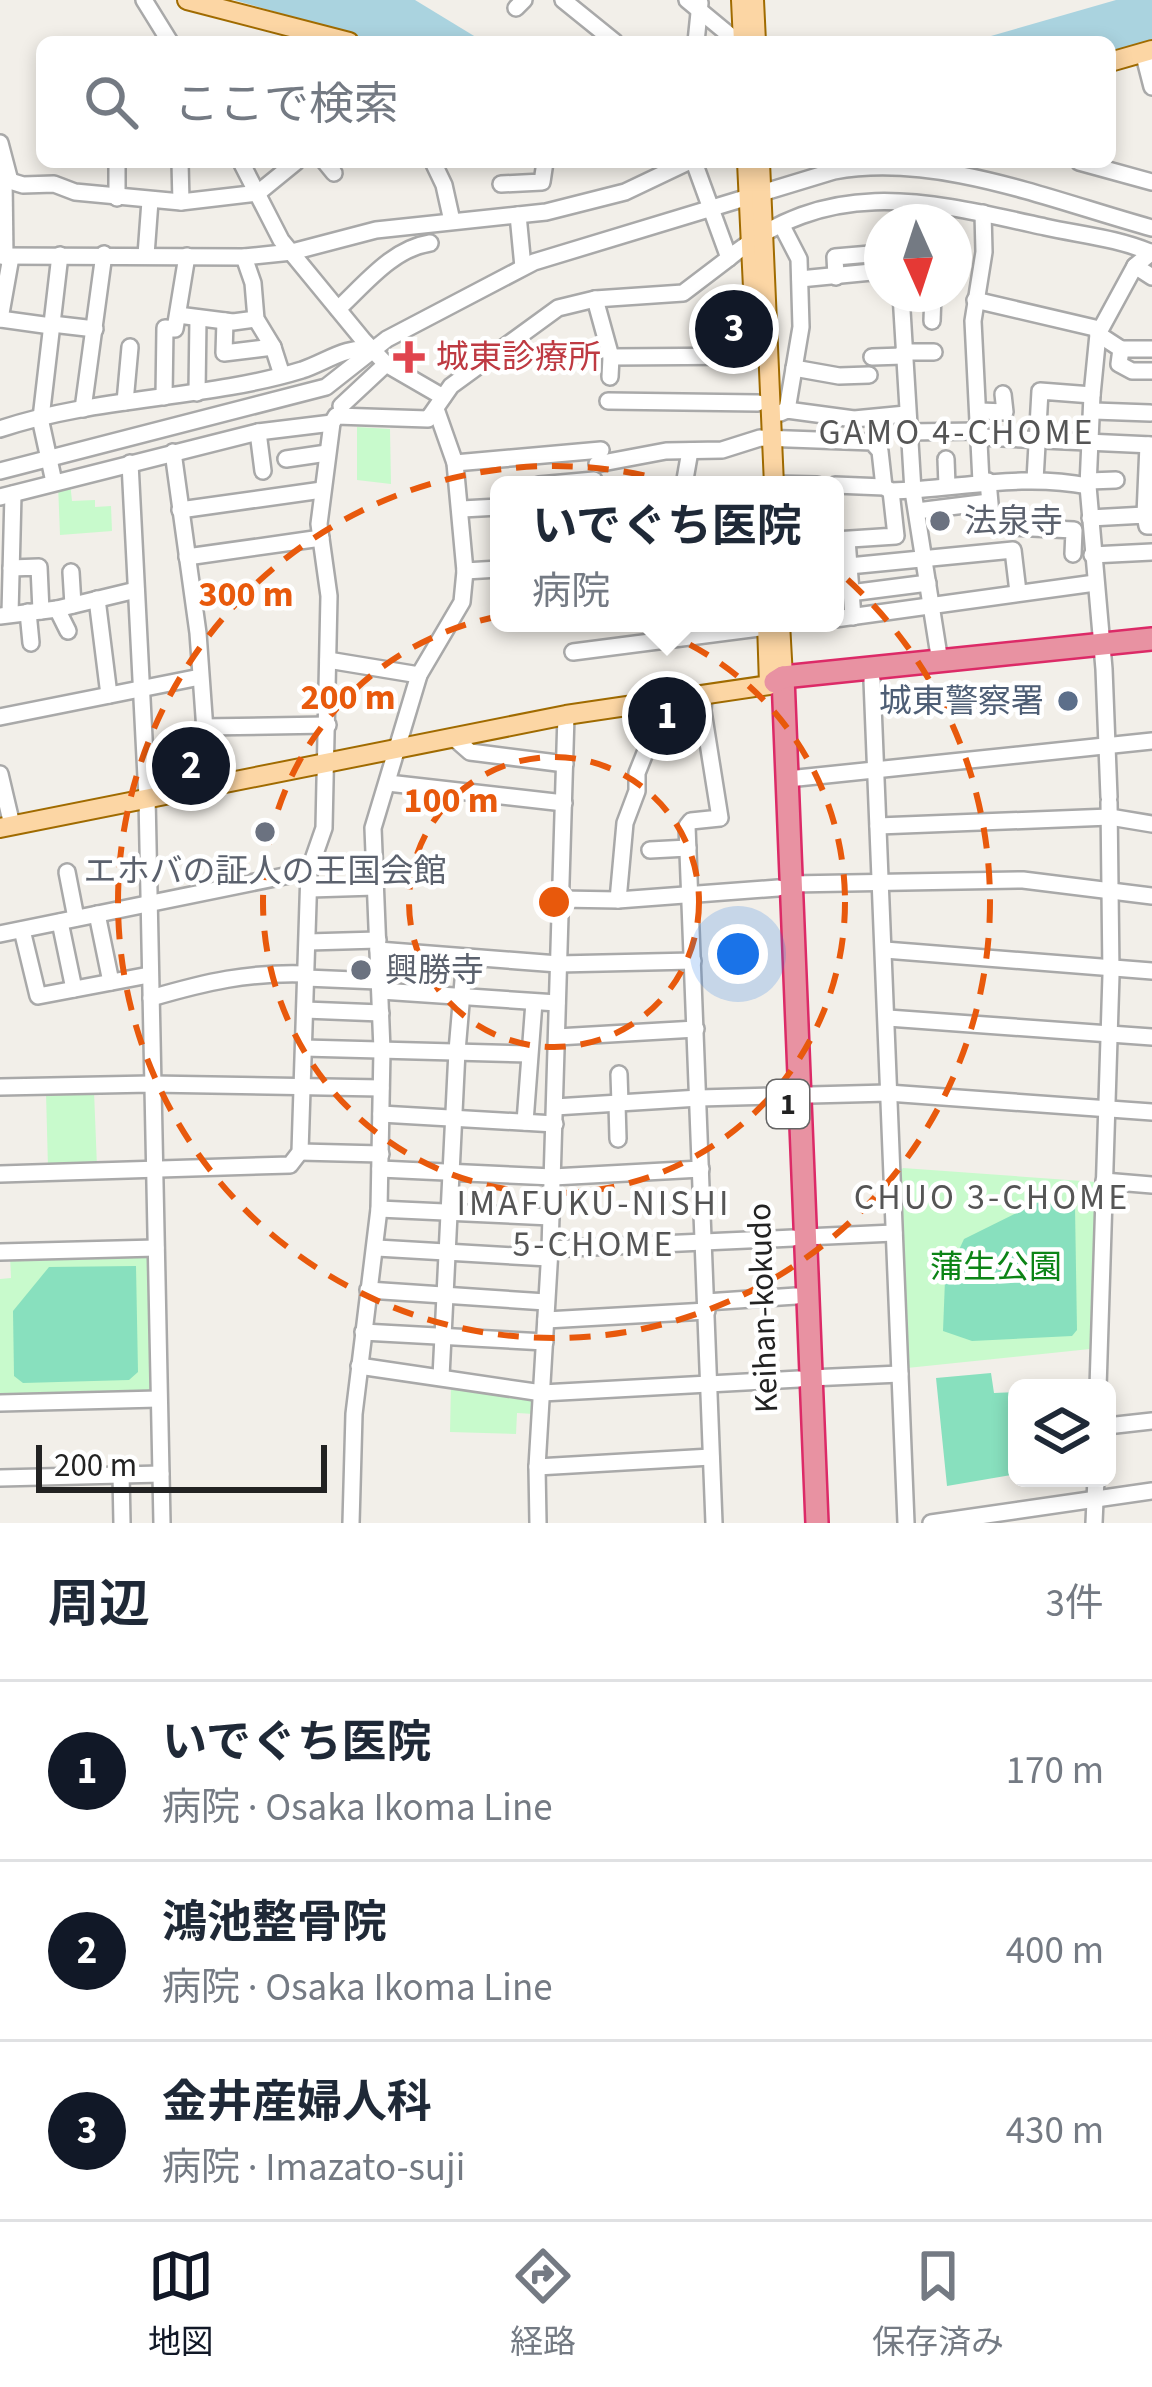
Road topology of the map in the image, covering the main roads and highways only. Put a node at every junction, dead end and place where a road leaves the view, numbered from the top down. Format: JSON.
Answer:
{"nodes":[{"id":1,"x":187,"y":0,"type":"edge"},
{"id":2,"x":741,"y":0,"type":"edge"},
{"id":3,"x":754,"y":0,"type":"edge"},
{"id":4,"x":327,"y":36,"type":"edge"},
{"id":5,"x":738,"y":36,"type":"edge"},
{"id":6,"x":755,"y":36,"type":"edge"},
{"id":7,"x":1148,"y":51,"type":"edge"},
{"id":8,"x":1116,"y":60,"type":"edge"},
{"id":9,"x":748,"y":168,"type":"edge"},
{"id":10,"x":759,"y":168,"type":"edge"},
{"id":11,"x":755,"y":194,"type":"junction"},
{"id":12,"x":766,"y":438,"type":"junction"},
{"id":13,"x":762,"y":476,"type":"edge"},
{"id":14,"x":772,"y":476,"type":"edge"},
{"id":15,"x":775,"y":632,"type":"edge"},
{"id":16,"x":1152,"y":639,"type":"edge"},
{"id":17,"x":1102,"y":650,"type":"junction"},
{"id":18,"x":1152,"y":650,"type":"edge"},
{"id":19,"x":779,"y":684,"type":"junction"},
{"id":20,"x":6,"y":826,"type":"edge"},
{"id":21,"x":784,"y":886,"type":"junction"},
{"id":22,"x":799,"y":1238,"type":"junction"},
{"id":23,"x":805,"y":1378,"type":"junction"},
{"id":24,"x":804,"y":1523,"type":"edge"},
{"id":25,"x":817,"y":1523,"type":"edge"}],
"edges":[{"from":1,"to":4,"type":"main road"},
{"from":2,"to":5,"type":"main road"},
{"from":3,"to":6,"type":"main road"},
{"from":7,"to":8,"type":"main road"},
{"from":9,"to":11,"type":"main road"},
{"from":10,"to":11,"type":"main road"},
{"from":11,"to":12,"type":"main road"},
{"from":12,"to":13,"type":"main road"},
{"from":12,"to":14,"type":"main road"},
{"from":15,"to":19,"type":"main road"},
{"from":16,"to":17,"type":"highway"},
{"from":17,"to":18,"type":"highway"},
{"from":17,"to":19,"type":"highway"},
{"from":17,"to":19,"type":"highway"},
{"from":19,"to":20,"type":"main road"},
{"from":19,"to":21,"type":"highway","name":"Keihan-kokudo","number":"1"},
{"from":19,"to":21,"type":"highway","name":"Keihan-kokudo","number":"1"},
{"from":21,"to":22,"type":"highway","name":"Keihan-kokudo","number":"1"},
{"from":22,"to":23,"type":"highway","name":"Keihan-kokudo","number":"1"},
{"from":22,"to":23,"type":"highway","name":"Keihan-kokudo","number":"1"},
{"from":23,"to":24,"type":"highway","name":"Keihan-kokudo","number":"1"},
{"from":23,"to":25,"type":"highway","name":"Keihan-kokudo","number":"1"}]}
